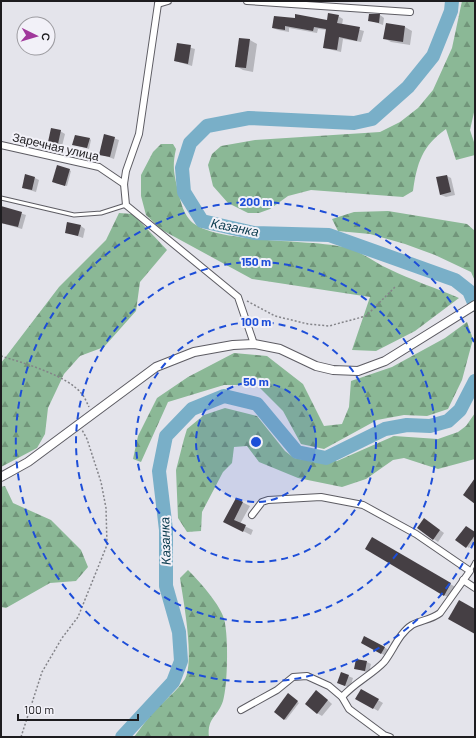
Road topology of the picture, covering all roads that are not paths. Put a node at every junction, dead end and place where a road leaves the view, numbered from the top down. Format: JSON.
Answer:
{"nodes":[{"id":1,"x":168,"y":1,"type":"edge"},
{"id":2,"x":247,"y":1,"type":"edge"},
{"id":3,"x":157,"y":2,"type":"edge"},
{"id":4,"x":410,"y":12,"type":"dead end"},
{"id":5,"x":1,"y":145,"type":"edge"},
{"id":6,"x":124,"y":184,"type":"junction"},
{"id":7,"x":1,"y":198,"type":"edge"},
{"id":8,"x":126,"y":205,"type":"junction"},
{"id":9,"x":475,"y":305,"type":"edge"},
{"id":10,"x":254,"y":344,"type":"junction"},
{"id":11,"x":1,"y":477,"type":"edge"},
{"id":12,"x":252,"y":515,"type":"dead end"},
{"id":13,"x":475,"y":562,"type":"edge"},
{"id":14,"x":470,"y":571,"type":"junction"},
{"id":15,"x":463,"y":580,"type":"junction"},
{"id":16,"x":475,"y":588,"type":"edge"},
{"id":17,"x":342,"y":697,"type":"junction"},
{"id":18,"x":241,"y":710,"type":"dead end"},
{"id":19,"x":390,"y":737,"type":"edge"}],
"edges":[{"from":1,"to":3,"type":"street"},
{"from":2,"to":4,"type":"street"},
{"from":3,"to":6,"type":"street"},
{"from":5,"to":6,"type":"street","name":"Заречная улица"},
{"from":6,"to":8,"type":"street"},
{"from":7,"to":8,"type":"lane"},
{"from":8,"to":10,"type":"street"},
{"from":9,"to":10,"type":"street"},
{"from":10,"to":11,"type":"street"},
{"from":12,"to":14,"type":"street"},
{"from":13,"to":14,"type":"lane"},
{"from":14,"to":15,"type":"street"},
{"from":15,"to":16,"type":"street"},
{"from":15,"to":17,"type":"street"},
{"from":17,"to":18,"type":"street"},
{"from":17,"to":19,"type":"street"}]}
